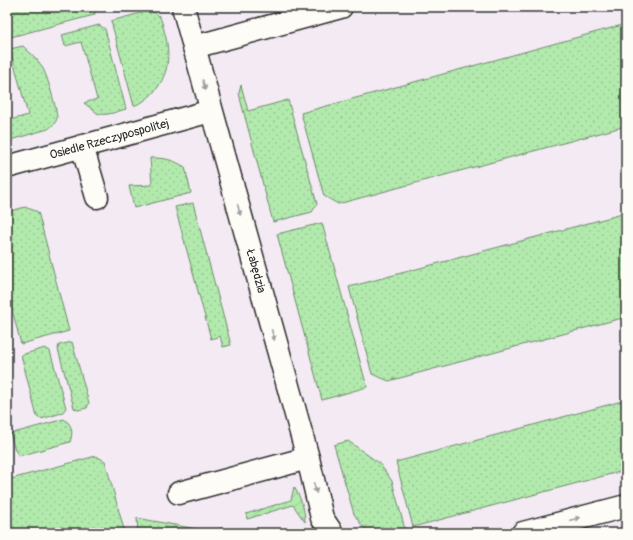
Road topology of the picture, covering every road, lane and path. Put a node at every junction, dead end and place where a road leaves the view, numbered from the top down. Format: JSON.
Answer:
{"nodes":[{"id":1,"x":183,"y":7,"type":"edge"},
{"id":2,"x":341,"y":7,"type":"edge"},
{"id":3,"x":194,"y":47,"type":"junction"},
{"id":4,"x":211,"y":111,"type":"junction"},
{"id":5,"x":82,"y":146,"type":"junction"},
{"id":6,"x":7,"y":167,"type":"edge"},
{"id":7,"x":97,"y":197,"type":"dead end"},
{"id":8,"x":308,"y":458,"type":"junction"},
{"id":9,"x":179,"y":492,"type":"dead end"},
{"id":10,"x":626,"y":506,"type":"edge"},
{"id":11,"x":332,"y":533,"type":"edge"},
{"id":12,"x":523,"y":533,"type":"edge"}],
"edges":[{"from":1,"to":3,"type":"street","name":"Łabędzia"},
{"from":2,"to":3,"type":"street"},
{"from":3,"to":4,"type":"street","name":"Łabędzia","one_way":true},
{"from":4,"to":5,"type":"street","name":"Osiedle Rzeczypospolitej"},
{"from":4,"to":8,"type":"street","name":"Łabędzia","one_way":true},
{"from":5,"to":6,"type":"street","name":"Osiedle Rzeczypospolitej"},
{"from":5,"to":7,"type":"street"},
{"from":8,"to":9,"type":"street"},
{"from":8,"to":11,"type":"street","name":"Łabędzia","one_way":true},
{"from":12,"to":10,"type":"street","one_way":true}]}
